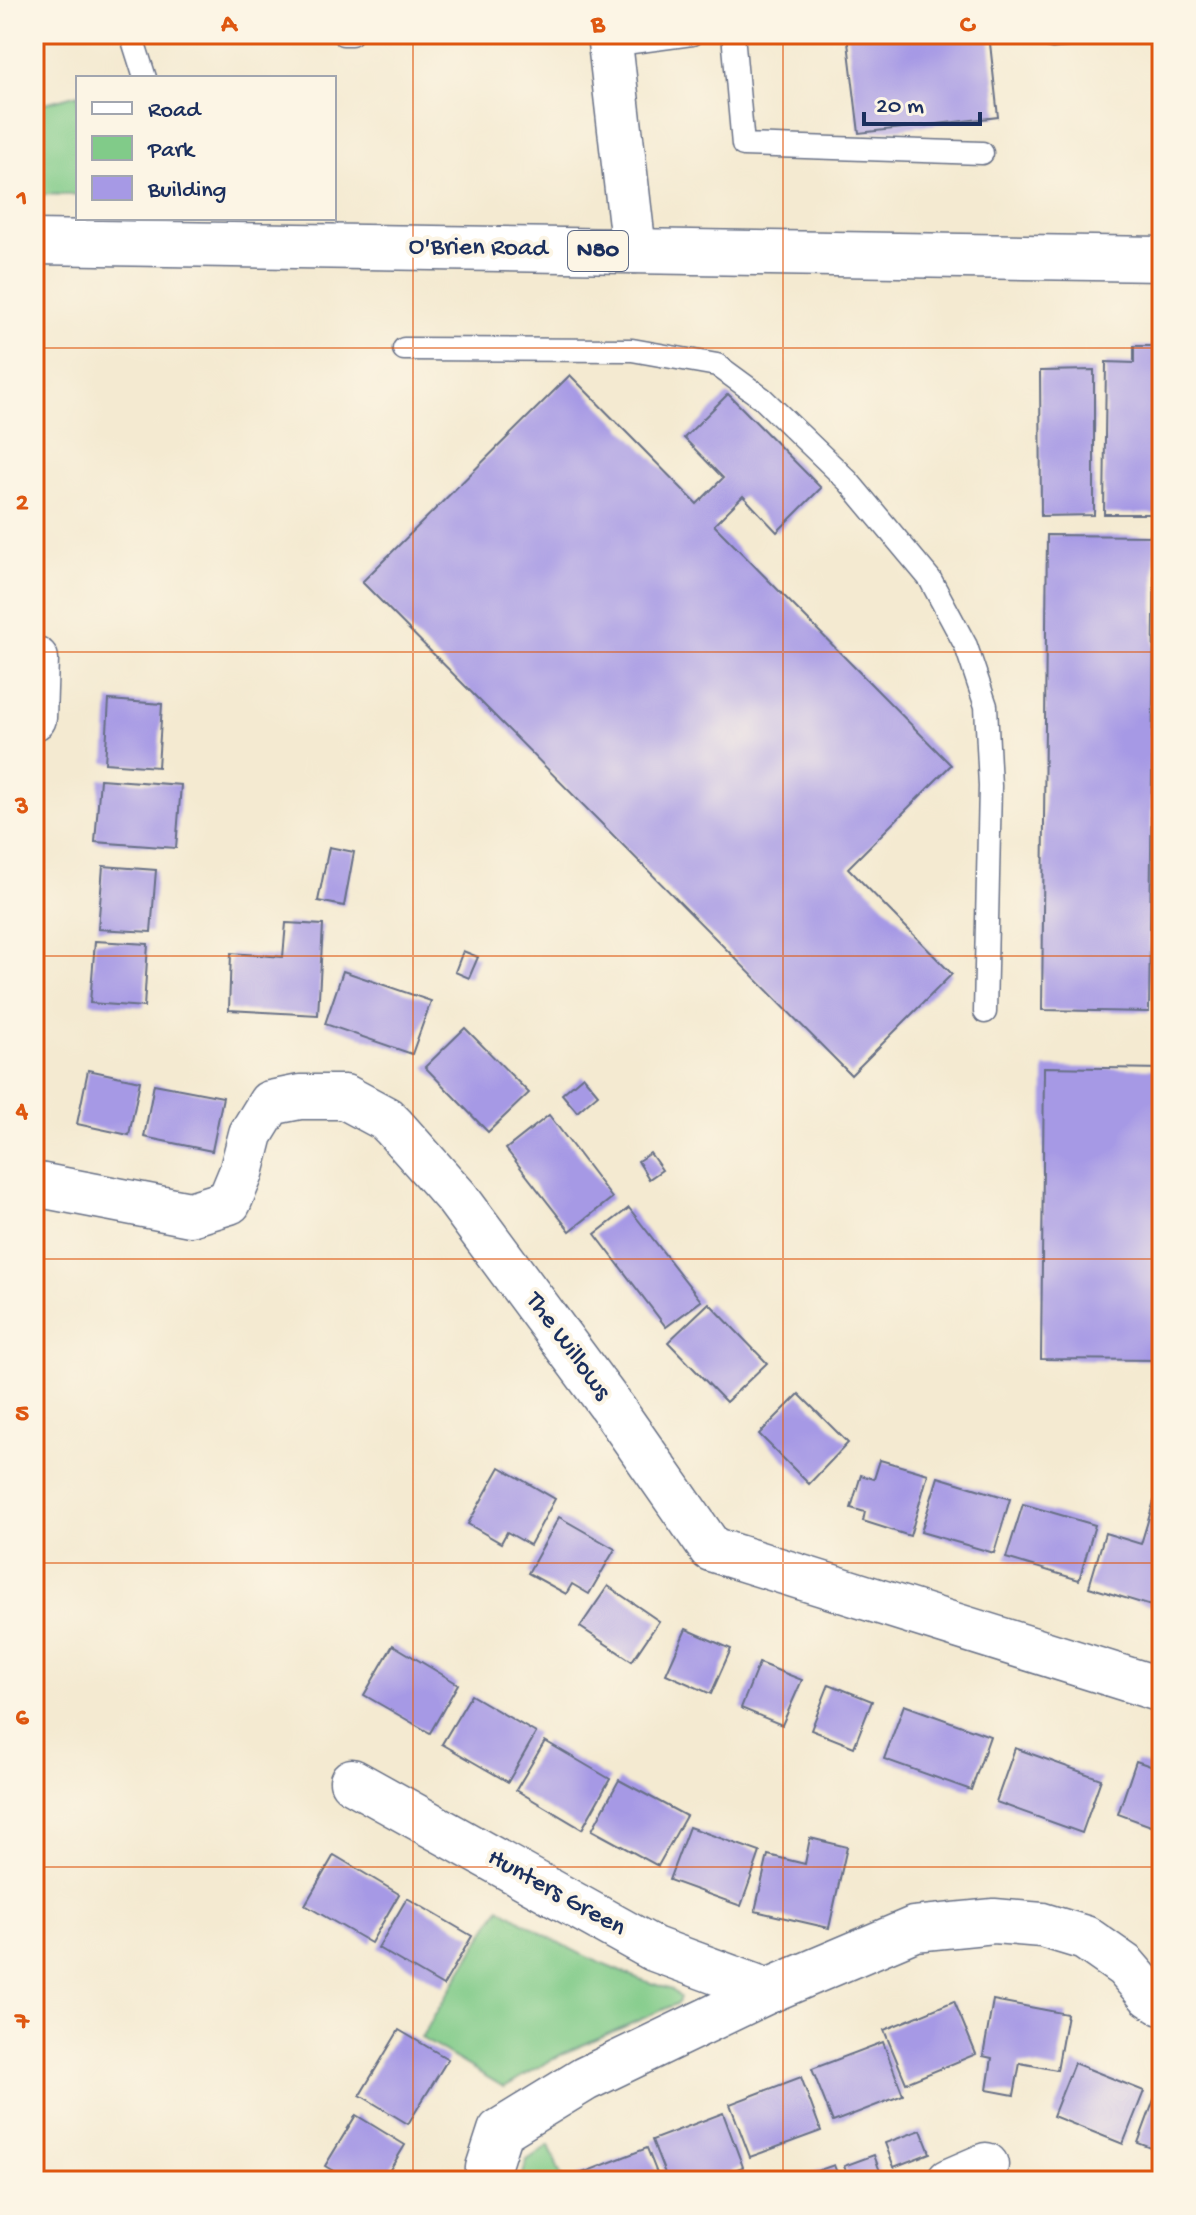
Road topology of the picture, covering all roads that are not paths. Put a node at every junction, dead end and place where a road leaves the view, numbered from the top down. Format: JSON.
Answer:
{"nodes":[{"id":1,"x":131,"y":34,"type":"edge"},
{"id":2,"x":343,"y":34,"type":"edge"},
{"id":3,"x":351,"y":34,"type":"edge"},
{"id":4,"x":692,"y":34,"type":"edge"},
{"id":5,"x":733,"y":34,"type":"edge"},
{"id":6,"x":1051,"y":34,"type":"edge"},
{"id":7,"x":1087,"y":34,"type":"edge"},
{"id":8,"x":610,"y":39,"type":"edge"},
{"id":9,"x":144,"y":76,"type":"edge"},
{"id":10,"x":982,"y":153,"type":"dead end"},
{"id":11,"x":176,"y":231,"type":"edge"},
{"id":12,"x":34,"y":242,"type":"edge"},
{"id":13,"x":634,"y":251,"type":"junction"},
{"id":14,"x":1162,"y":259,"type":"edge"},
{"id":15,"x":404,"y":349,"type":"dead end"},
{"id":16,"x":36,"y":659,"type":"dead end"},
{"id":17,"x":34,"y":718,"type":"edge"},
{"id":18,"x":985,"y":1012,"type":"dead end"},
{"id":19,"x":34,"y":1184,"type":"edge"},
{"id":20,"x":1162,"y":1690,"type":"edge"},
{"id":21,"x":352,"y":1781,"type":"dead end"},
{"id":22,"x":768,"y":1991,"type":"junction"},
{"id":23,"x":1162,"y":2003,"type":"edge"},
{"id":24,"x":487,"y":2181,"type":"edge"}],
"edges":[{"from":1,"to":9,"type":"lane"},
{"from":2,"to":3,"type":"lane"},
{"from":4,"to":8,"type":"lane"},
{"from":5,"to":10,"type":"lane"},
{"from":6,"to":7,"type":"lane"},
{"from":8,"to":13,"type":"street"},
{"from":11,"to":12,"type":"street","name":"O'Brien Road","number":"N80"},
{"from":11,"to":13,"type":"street","name":"O'Brien Road","number":"N80"},
{"from":13,"to":14,"type":"street","name":"O'Brien Road","number":"N80"},
{"from":15,"to":18,"type":"lane"},
{"from":16,"to":17,"type":"street"},
{"from":19,"to":20,"type":"street","name":"The Willows"},
{"from":21,"to":22,"type":"street","name":"Hunters Green"},
{"from":22,"to":23,"type":"street"},
{"from":22,"to":24,"type":"street"}]}
